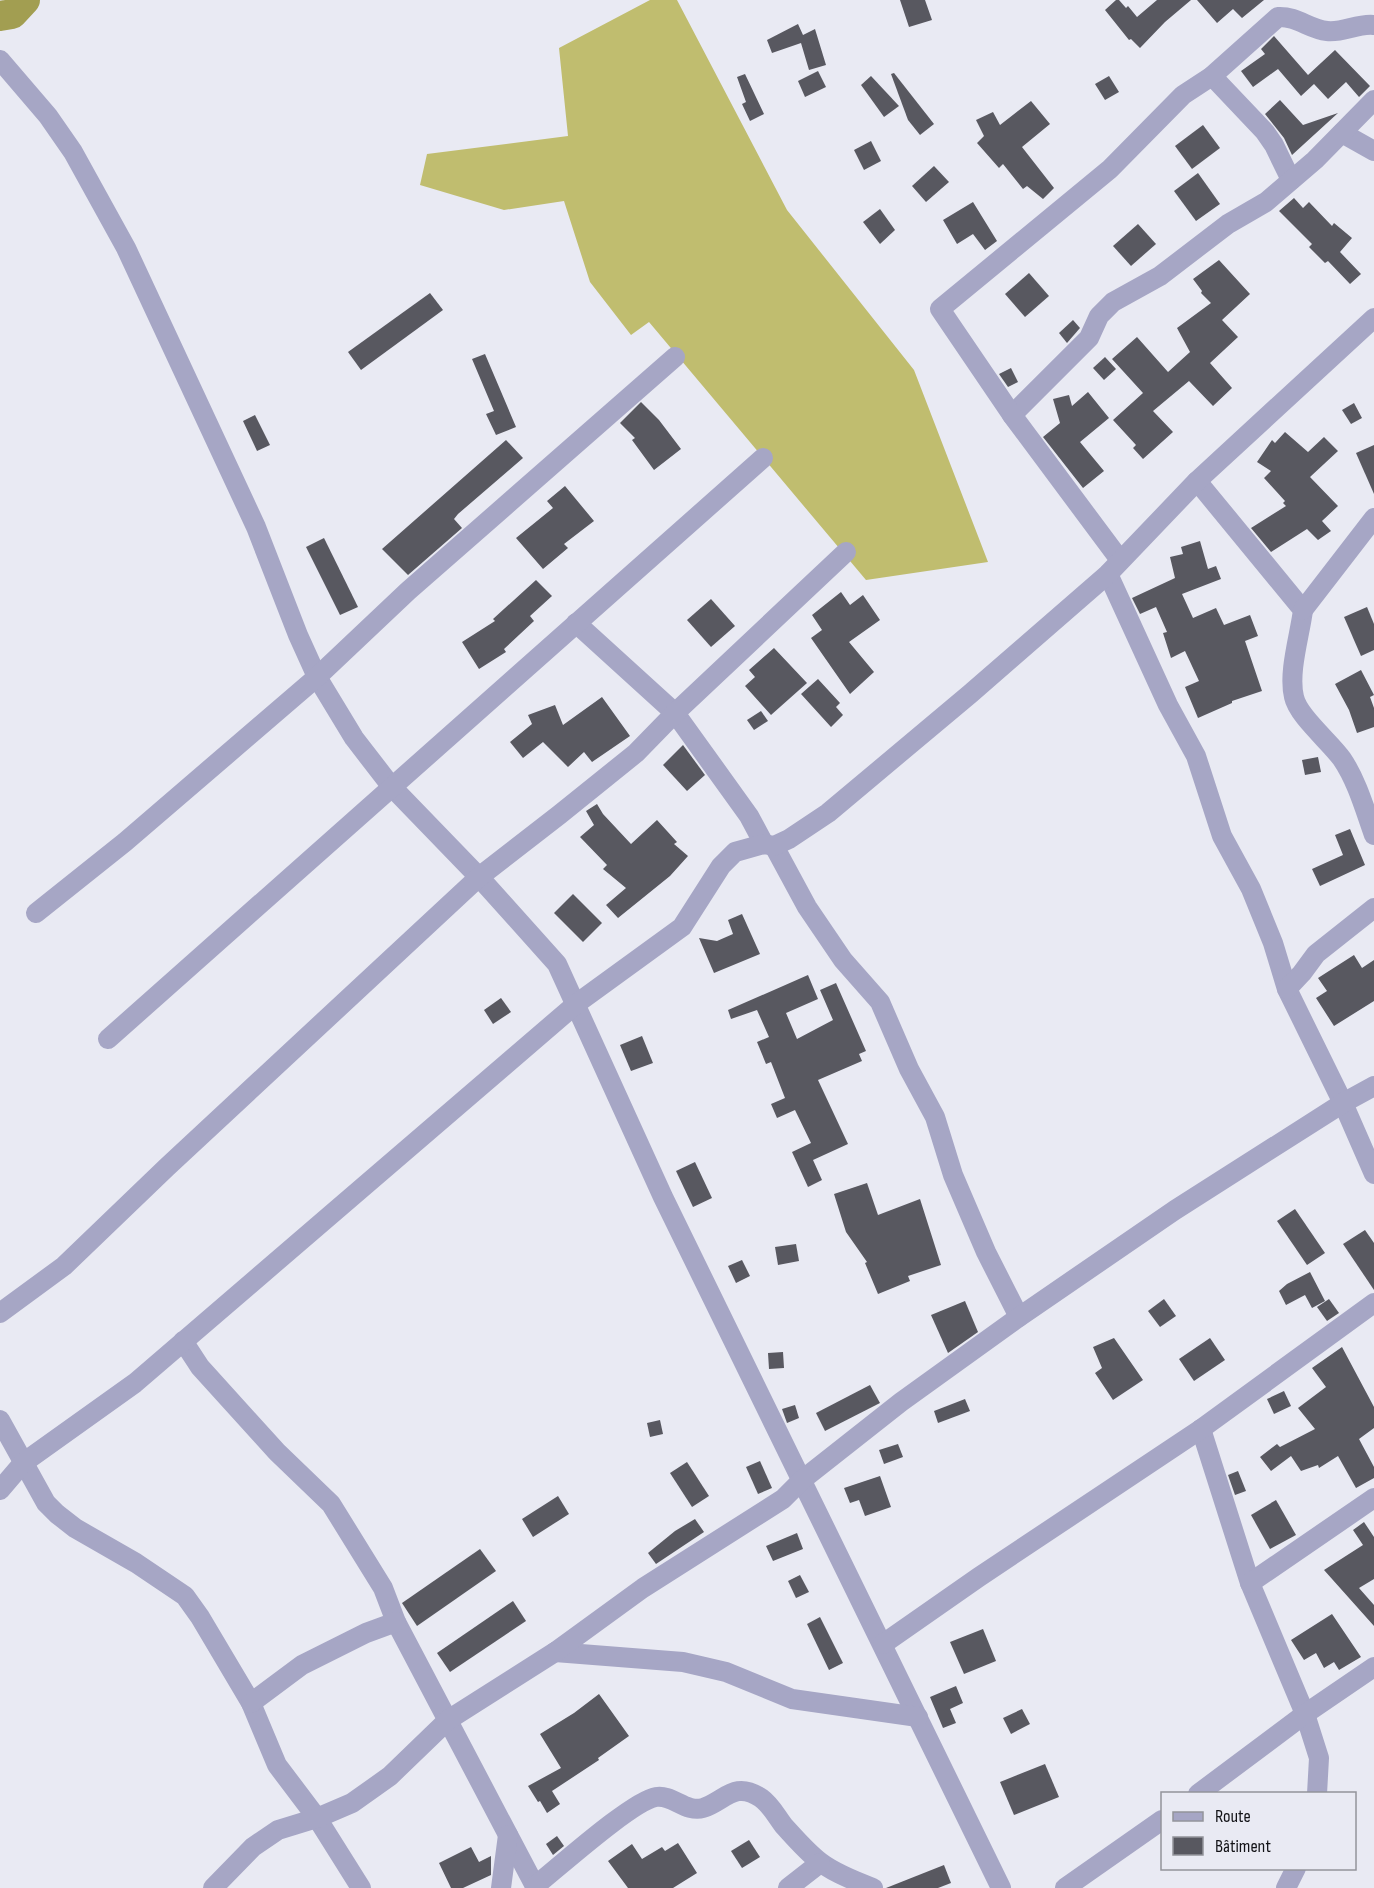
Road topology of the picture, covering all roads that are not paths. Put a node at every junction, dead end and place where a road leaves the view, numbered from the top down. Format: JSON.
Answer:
{"nodes":[{"id":1,"x":1374,"y":25,"type":"edge"},
{"id":2,"x":0,"y":60,"type":"edge"},
{"id":3,"x":1212,"y":76,"type":"junction"},
{"id":4,"x":1374,"y":100,"type":"edge"},
{"id":5,"x":1342,"y":133,"type":"junction"},
{"id":6,"x":1374,"y":151,"type":"edge"},
{"id":7,"x":1291,"y":180,"type":"junction"},
{"id":8,"x":1374,"y":318,"type":"edge"},
{"id":9,"x":675,"y":357,"type":"dead end"},
{"id":10,"x":1012,"y":416,"type":"junction"},
{"id":11,"x":763,"y":458,"type":"dead end"},
{"id":12,"x":1197,"y":481,"type":"junction"},
{"id":13,"x":1374,"y":520,"type":"edge"},
{"id":14,"x":846,"y":552,"type":"dead end"},
{"id":15,"x":1114,"y":567,"type":"junction"},
{"id":16,"x":1303,"y":610,"type":"junction"},
{"id":17,"x":576,"y":623,"type":"junction"},
{"id":18,"x":317,"y":678,"type":"junction"},
{"id":19,"x":675,"y":713,"type":"junction"},
{"id":20,"x":392,"y":786,"type":"junction"},
{"id":21,"x":1374,"y":835,"type":"edge"},
{"id":22,"x":769,"y":845,"type":"junction"},
{"id":23,"x":479,"y":877,"type":"junction"},
{"id":24,"x":1374,"y":908,"type":"edge"},
{"id":25,"x":36,"y":913,"type":"dead end"},
{"id":26,"x":1287,"y":989,"type":"junction"},
{"id":27,"x":576,"y":1004,"type":"junction"},
{"id":28,"x":108,"y":1038,"type":"dead end"},
{"id":29,"x":1374,"y":1086,"type":"edge"},
{"id":30,"x":1343,"y":1102,"type":"junction"},
{"id":31,"x":1374,"y":1174,"type":"edge"},
{"id":32,"x":1374,"y":1303,"type":"edge"},
{"id":33,"x":0,"y":1313,"type":"edge"},
{"id":34,"x":1019,"y":1317,"type":"junction"},
{"id":35,"x":183,"y":1341,"type":"junction"},
{"id":36,"x":0,"y":1420,"type":"edge"},
{"id":37,"x":1201,"y":1429,"type":"junction"},
{"id":38,"x":23,"y":1463,"type":"junction"},
{"id":39,"x":802,"y":1480,"type":"junction"},
{"id":40,"x":0,"y":1490,"type":"edge"},
{"id":41,"x":1374,"y":1498,"type":"edge"},
{"id":42,"x":1250,"y":1583,"type":"junction"},
{"id":43,"x":396,"y":1622,"type":"junction"},
{"id":44,"x":883,"y":1644,"type":"junction"},
{"id":45,"x":555,"y":1652,"type":"junction"},
{"id":46,"x":1374,"y":1667,"type":"edge"},
{"id":47,"x":251,"y":1703,"type":"junction"},
{"id":48,"x":1305,"y":1714,"type":"junction"},
{"id":49,"x":918,"y":1717,"type":"junction"},
{"id":50,"x":448,"y":1720,"type":"junction"},
{"id":51,"x":1201,"y":1792,"type":"edge"},
{"id":52,"x":1317,"y":1792,"type":"edge"},
{"id":53,"x":317,"y":1818,"type":"junction"},
{"id":54,"x":1161,"y":1821,"type":"edge"},
{"id":55,"x":508,"y":1835,"type":"junction"},
{"id":56,"x":820,"y":1863,"type":"junction"},
{"id":57,"x":1295,"y":1870,"type":"edge"},
{"id":58,"x":536,"y":1887,"type":"edge"},
{"id":59,"x":213,"y":1888,"type":"edge"},
{"id":60,"x":361,"y":1888,"type":"edge"},
{"id":61,"x":501,"y":1888,"type":"edge"},
{"id":62,"x":788,"y":1888,"type":"edge"},
{"id":63,"x":873,"y":1888,"type":"edge"},
{"id":64,"x":1001,"y":1888,"type":"edge"},
{"id":65,"x":1065,"y":1888,"type":"edge"},
{"id":66,"x":1286,"y":1888,"type":"edge"}],
"edges":[{"from":1,"to":3,"type":"street"},
{"from":2,"to":18,"type":"street"},
{"from":3,"to":7,"type":"street"},
{"from":3,"to":10,"type":"street"},
{"from":4,"to":5,"type":"street"},
{"from":5,"to":6,"type":"street"},
{"from":5,"to":7,"type":"street"},
{"from":7,"to":10,"type":"street"},
{"from":8,"to":12,"type":"street"},
{"from":9,"to":18,"type":"street"},
{"from":10,"to":15,"type":"street"},
{"from":11,"to":17,"type":"street"},
{"from":12,"to":15,"type":"street"},
{"from":12,"to":16,"type":"street"},
{"from":13,"to":16,"type":"street"},
{"from":14,"to":19,"type":"street"},
{"from":15,"to":22,"type":"street"},
{"from":15,"to":26,"type":"street"},
{"from":16,"to":21,"type":"street"},
{"from":17,"to":19,"type":"street"},
{"from":17,"to":20,"type":"street"},
{"from":18,"to":20,"type":"street"},
{"from":18,"to":25,"type":"street"},
{"from":19,"to":22,"type":"street"},
{"from":19,"to":23,"type":"street"},
{"from":20,"to":23,"type":"street"},
{"from":20,"to":28,"type":"street"},
{"from":22,"to":27,"type":"street"},
{"from":22,"to":34,"type":"street"},
{"from":23,"to":27,"type":"street"},
{"from":23,"to":33,"type":"street"},
{"from":24,"to":26,"type":"street"},
{"from":26,"to":30,"type":"street"},
{"from":27,"to":35,"type":"street"},
{"from":27,"to":39,"type":"street"},
{"from":29,"to":30,"type":"street"},
{"from":30,"to":31,"type":"street"},
{"from":30,"to":34,"type":"street"},
{"from":32,"to":37,"type":"street"},
{"from":34,"to":39,"type":"street"},
{"from":35,"to":38,"type":"street"},
{"from":35,"to":43,"type":"street"},
{"from":36,"to":38,"type":"street"},
{"from":37,"to":42,"type":"street"},
{"from":37,"to":44,"type":"street"},
{"from":38,"to":40,"type":"street"},
{"from":38,"to":47,"type":"street"},
{"from":39,"to":44,"type":"street"},
{"from":39,"to":45,"type":"street"},
{"from":41,"to":42,"type":"street"},
{"from":42,"to":48,"type":"street"},
{"from":43,"to":47,"type":"street"},
{"from":43,"to":50,"type":"street"},
{"from":44,"to":49,"type":"street"},
{"from":45,"to":49,"type":"street"},
{"from":45,"to":50,"type":"street"},
{"from":46,"to":48,"type":"street"},
{"from":47,"to":53,"type":"street"},
{"from":48,"to":51,"type":"street"},
{"from":48,"to":52,"type":"street"},
{"from":49,"to":64,"type":"street"},
{"from":50,"to":53,"type":"street"},
{"from":50,"to":55,"type":"street"},
{"from":53,"to":59,"type":"street"},
{"from":53,"to":60,"type":"street"},
{"from":54,"to":65,"type":"street"},
{"from":55,"to":58,"type":"street"},
{"from":55,"to":61,"type":"street"},
{"from":56,"to":58,"type":"street"},
{"from":56,"to":62,"type":"street"},
{"from":56,"to":63,"type":"street"},
{"from":57,"to":66,"type":"street"}]}
